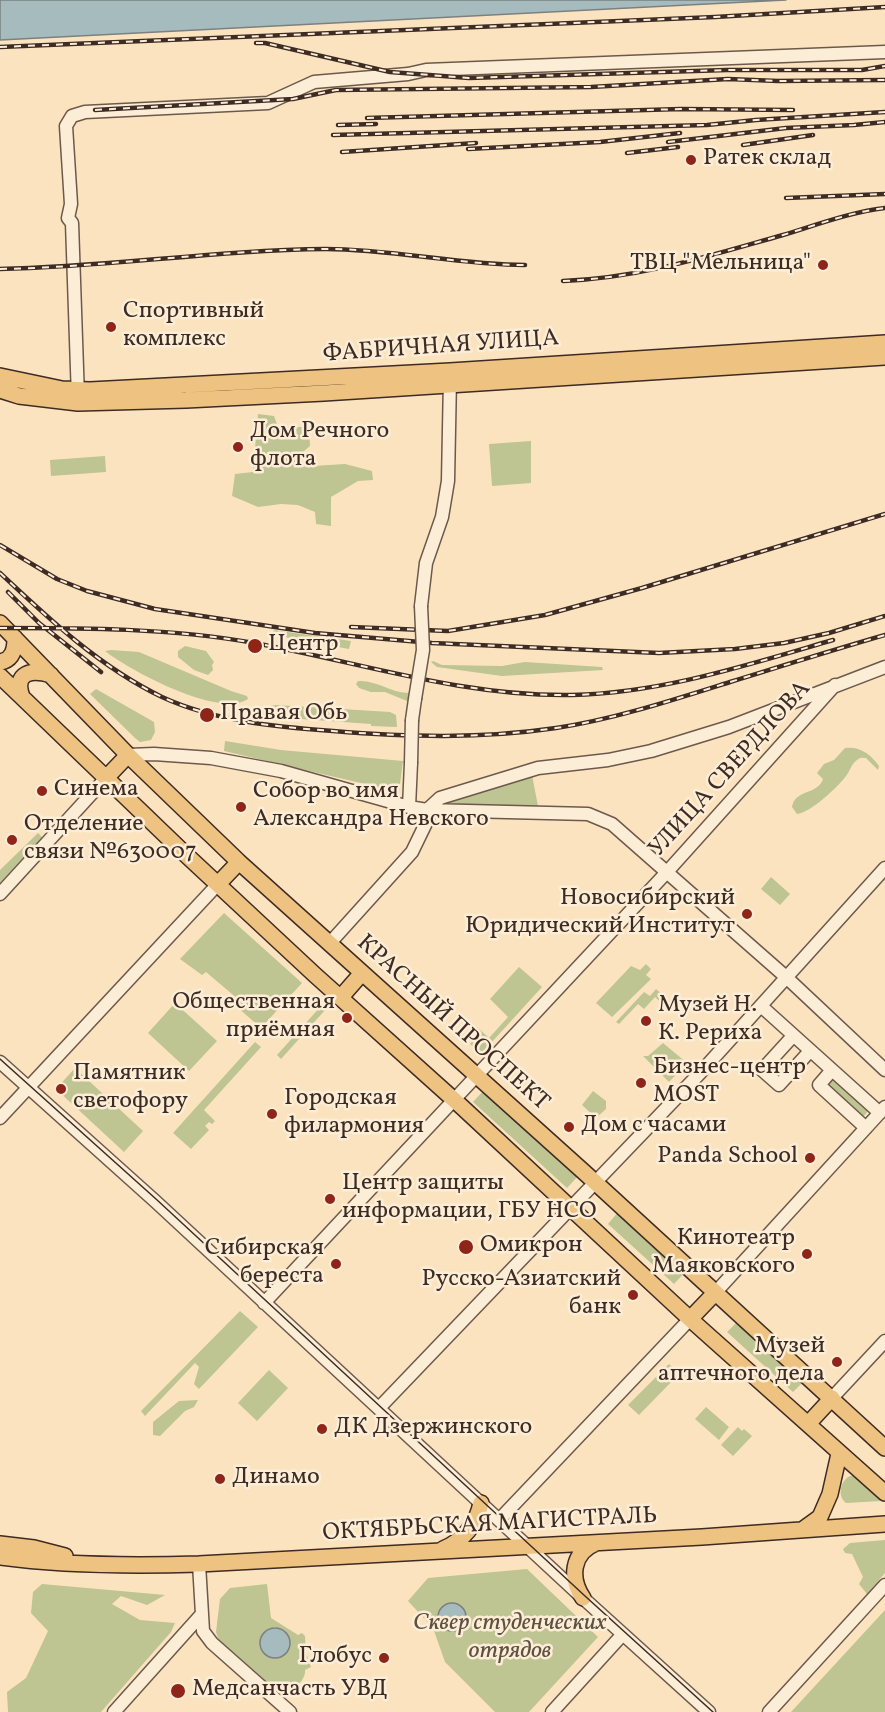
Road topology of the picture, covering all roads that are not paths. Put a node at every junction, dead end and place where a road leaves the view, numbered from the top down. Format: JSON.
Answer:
{"nodes":[{"id":1,"x":885,"y":52,"type":"edge"},
{"id":2,"x":885,"y":343,"type":"edge"},
{"id":3,"x":885,"y":357,"type":"edge"},
{"id":4,"x":0,"y":376,"type":"edge"},
{"id":5,"x":450,"y":378,"type":"junction"},
{"id":6,"x":0,"y":390,"type":"edge"},
{"id":7,"x":78,"y":396,"type":"junction"},
{"id":8,"x":0,"y":623,"type":"edge"},
{"id":9,"x":15,"y":638,"type":"junction"},
{"id":10,"x":0,"y":662,"type":"edge"},
{"id":11,"x":885,"y":667,"type":"edge"},
{"id":12,"x":0,"y":675,"type":"edge"},
{"id":13,"x":51,"y":675,"type":"junction"},
{"id":14,"x":835,"y":685,"type":"junction"},
{"id":15,"x":22,"y":697,"type":"junction"},
{"id":16,"x":128,"y":755,"type":"junction"},
{"id":17,"x":106,"y":778,"type":"junction"},
{"id":18,"x":409,"y":807,"type":"junction"},
{"id":19,"x":427,"y":810,"type":"junction"},
{"id":20,"x":238,"y":862,"type":"junction"},
{"id":21,"x":885,"y":868,"type":"edge"},
{"id":22,"x":667,"y":872,"type":"junction"},
{"id":23,"x":218,"y":884,"type":"junction"},
{"id":24,"x":0,"y":894,"type":"edge"},
{"id":25,"x":329,"y":944,"type":"junction"},
{"id":26,"x":362,"y":973,"type":"junction"},
{"id":27,"x":786,"y":977,"type":"junction"},
{"id":28,"x":341,"y":997,"type":"junction"},
{"id":29,"x":760,"y":1006,"type":"junction"},
{"id":30,"x":793,"y":1036,"type":"junction"},
{"id":31,"x":810,"y":1051,"type":"junction"},
{"id":32,"x":0,"y":1062,"type":"edge"},
{"id":33,"x":832,"y":1070,"type":"junction"},
{"id":34,"x":885,"y":1070,"type":"edge"},
{"id":35,"x":477,"y":1077,"type":"junction"},
{"id":36,"x":27,"y":1088,"type":"junction"},
{"id":37,"x":455,"y":1100,"type":"junction"},
{"id":38,"x":882,"y":1110,"type":"edge"},
{"id":39,"x":0,"y":1118,"type":"edge"},
{"id":40,"x":866,"y":1128,"type":"junction"},
{"id":41,"x":596,"y":1182,"type":"junction"},
{"id":42,"x":572,"y":1208,"type":"junction"},
{"id":43,"x":715,"y":1293,"type":"junction"},
{"id":44,"x":264,"y":1303,"type":"junction"},
{"id":45,"x":690,"y":1319,"type":"junction"},
{"id":46,"x":885,"y":1341,"type":"edge"},
{"id":47,"x":832,"y":1398,"type":"junction"},
{"id":48,"x":379,"y":1408,"type":"junction"},
{"id":49,"x":808,"y":1424,"type":"junction"},
{"id":50,"x":885,"y":1448,"type":"edge"},
{"id":51,"x":839,"y":1454,"type":"junction"},
{"id":52,"x":885,"y":1493,"type":"edge"},
{"id":53,"x":481,"y":1503,"type":"junction"},
{"id":54,"x":500,"y":1520,"type":"junction"},
{"id":55,"x":885,"y":1524,"type":"edge"},
{"id":56,"x":802,"y":1530,"type":"junction"},
{"id":57,"x":599,"y":1542,"type":"junction"},
{"id":58,"x":0,"y":1544,"type":"edge"},
{"id":59,"x":528,"y":1547,"type":"junction"},
{"id":60,"x":437,"y":1552,"type":"junction"},
{"id":61,"x":33,"y":1555,"type":"junction"},
{"id":62,"x":0,"y":1557,"type":"edge"},
{"id":63,"x":198,"y":1564,"type":"junction"},
{"id":64,"x":885,"y":1585,"type":"edge"},
{"id":65,"x":583,"y":1598,"type":"junction"},
{"id":66,"x":201,"y":1616,"type":"junction"},
{"id":67,"x":623,"y":1634,"type":"junction"},
{"id":68,"x":114,"y":1712,"type":"edge"},
{"id":69,"x":290,"y":1712,"type":"edge"},
{"id":70,"x":552,"y":1712,"type":"edge"},
{"id":71,"x":709,"y":1712,"type":"edge"},
{"id":72,"x":769,"y":1712,"type":"edge"}],
"edges":[{"from":1,"to":7,"type":"street"},
{"from":2,"to":5,"type":"main road","name":"ФАБРИЧНАЯ УЛИЦА"},
{"from":3,"to":5,"type":"main road","name":"ФАБРИЧНАЯ УЛИЦА"},
{"from":4,"to":7,"type":"main road","name":"ФАБРИЧНАЯ УЛИЦА"},
{"from":5,"to":7,"type":"main road","name":"ФАБРИЧНАЯ УЛИЦА"},
{"from":5,"to":18,"type":"street","bridge":true},
{"from":6,"to":7,"type":"main road","name":"ФАБРИЧНАЯ УЛИЦА"},
{"from":8,"to":9,"type":"main road","name":"КРАСНЫЙ ПРОСПЕКТ"},
{"from":9,"to":10,"type":"main road"},
{"from":9,"to":13,"type":"main road","name":"КРАСНЫЙ ПРОСПЕКТ"},
{"from":11,"to":14,"type":"street"},
{"from":12,"to":15,"type":"main road"},
{"from":13,"to":15,"type":"main road"},
{"from":13,"to":16,"type":"main road","name":"КРАСНЫЙ ПРОСПЕКТ"},
{"from":14,"to":19,"type":"street"},
{"from":14,"to":22,"type":"street","name":"УЛИЦА СВЕРДЛОВА"},
{"from":15,"to":17,"type":"main road"},
{"from":16,"to":17,"type":"main road"},
{"from":16,"to":18,"type":"street"},
{"from":16,"to":20,"type":"main road","name":"КРАСНЫЙ ПРОСПЕКТ"},
{"from":17,"to":23,"type":"main road"},
{"from":17,"to":24,"type":"street"},
{"from":18,"to":19,"type":"street"},
{"from":19,"to":22,"type":"street"},
{"from":19,"to":25,"type":"street"},
{"from":20,"to":23,"type":"main road"},
{"from":20,"to":25,"type":"main road","name":"КРАСНЫЙ ПРОСПЕКТ"},
{"from":21,"to":27,"type":"street"},
{"from":22,"to":27,"type":"street"},
{"from":22,"to":35,"type":"street","name":"УЛИЦА СВЕРДЛОВА"},
{"from":23,"to":28,"type":"main road"},
{"from":23,"to":36,"type":"street"},
{"from":25,"to":26,"type":"main road","name":"КРАСНЫЙ ПРОСПЕКТ"},
{"from":26,"to":28,"type":"main road"},
{"from":26,"to":35,"type":"main road","name":"КРАСНЫЙ ПРОСПЕКТ"},
{"from":27,"to":29,"type":"street"},
{"from":27,"to":34,"type":"street"},
{"from":28,"to":37,"type":"main road"},
{"from":29,"to":30,"type":"street"},
{"from":29,"to":41,"type":"street"},
{"from":30,"to":31,"type":"street"},
{"from":30,"to":31,"type":"street"},
{"from":31,"to":33,"type":"street"},
{"from":32,"to":36,"type":"street"},
{"from":33,"to":38,"type":"street"},
{"from":33,"to":40,"type":"street"},
{"from":35,"to":37,"type":"street","name":"УЛИЦА СВЕРДЛОВА"},
{"from":35,"to":41,"type":"main road","name":"КРАСНЫЙ ПРОСПЕКТ"},
{"from":36,"to":39,"type":"street"},
{"from":36,"to":44,"type":"street"},
{"from":37,"to":42,"type":"main road"},
{"from":37,"to":44,"type":"street","name":"УЛИЦА СВЕРДЛОВА"},
{"from":38,"to":40,"type":"street"},
{"from":40,"to":43,"type":"street"},
{"from":41,"to":42,"type":"street"},
{"from":41,"to":43,"type":"main road","name":"КРАСНЫЙ ПРОСПЕКТ"},
{"from":42,"to":45,"type":"main road"},
{"from":42,"to":48,"type":"street"},
{"from":43,"to":45,"type":"main road"},
{"from":43,"to":47,"type":"main road","name":"КРАСНЫЙ ПРОСПЕКТ"},
{"from":44,"to":48,"type":"street"},
{"from":45,"to":49,"type":"main road"},
{"from":45,"to":54,"type":"street"},
{"from":46,"to":47,"type":"street"},
{"from":47,"to":49,"type":"main road"},
{"from":47,"to":50,"type":"main road","name":"КРАСНЫЙ ПРОСПЕКТ"},
{"from":48,"to":53,"type":"street"},
{"from":49,"to":51,"type":"main road"},
{"from":51,"to":52,"type":"main road"},
{"from":51,"to":56,"type":"main road"},
{"from":53,"to":54,"type":"street"},
{"from":53,"to":60,"type":"main road"},
{"from":54,"to":59,"type":"street"},
{"from":55,"to":56,"type":"main road","name":"ОКТЯБРЬСКАЯ МАГИСТРАЛЬ"},
{"from":56,"to":57,"type":"main road","name":"ОКТЯБРЬСКАЯ МАГИСТРАЛЬ"},
{"from":57,"to":59,"type":"main road","name":"ОКТЯБРЬСКАЯ МАГИСТРАЛЬ"},
{"from":57,"to":65,"type":"main road"},
{"from":58,"to":61,"type":"main road","name":"ОКТЯБРЬСКАЯ МАГИСТРАЛЬ"},
{"from":59,"to":60,"type":"main road","name":"ОКТЯБРЬСКАЯ МАГИСТРАЛЬ"},
{"from":59,"to":65,"type":"street"},
{"from":60,"to":63,"type":"main road","name":"ОКТЯБРЬСКАЯ МАГИСТРАЛЬ"},
{"from":61,"to":62,"type":"main road","name":"ОКТЯБРЬСКАЯ МАГИСТРАЛЬ"},
{"from":61,"to":63,"type":"main road","name":"ОКТЯБРЬСКАЯ МАГИСТРАЛЬ"},
{"from":63,"to":66,"type":"street"},
{"from":64,"to":72,"type":"street"},
{"from":65,"to":67,"type":"street"},
{"from":66,"to":68,"type":"street"},
{"from":66,"to":69,"type":"street"},
{"from":67,"to":70,"type":"street"},
{"from":67,"to":71,"type":"street"}]}
